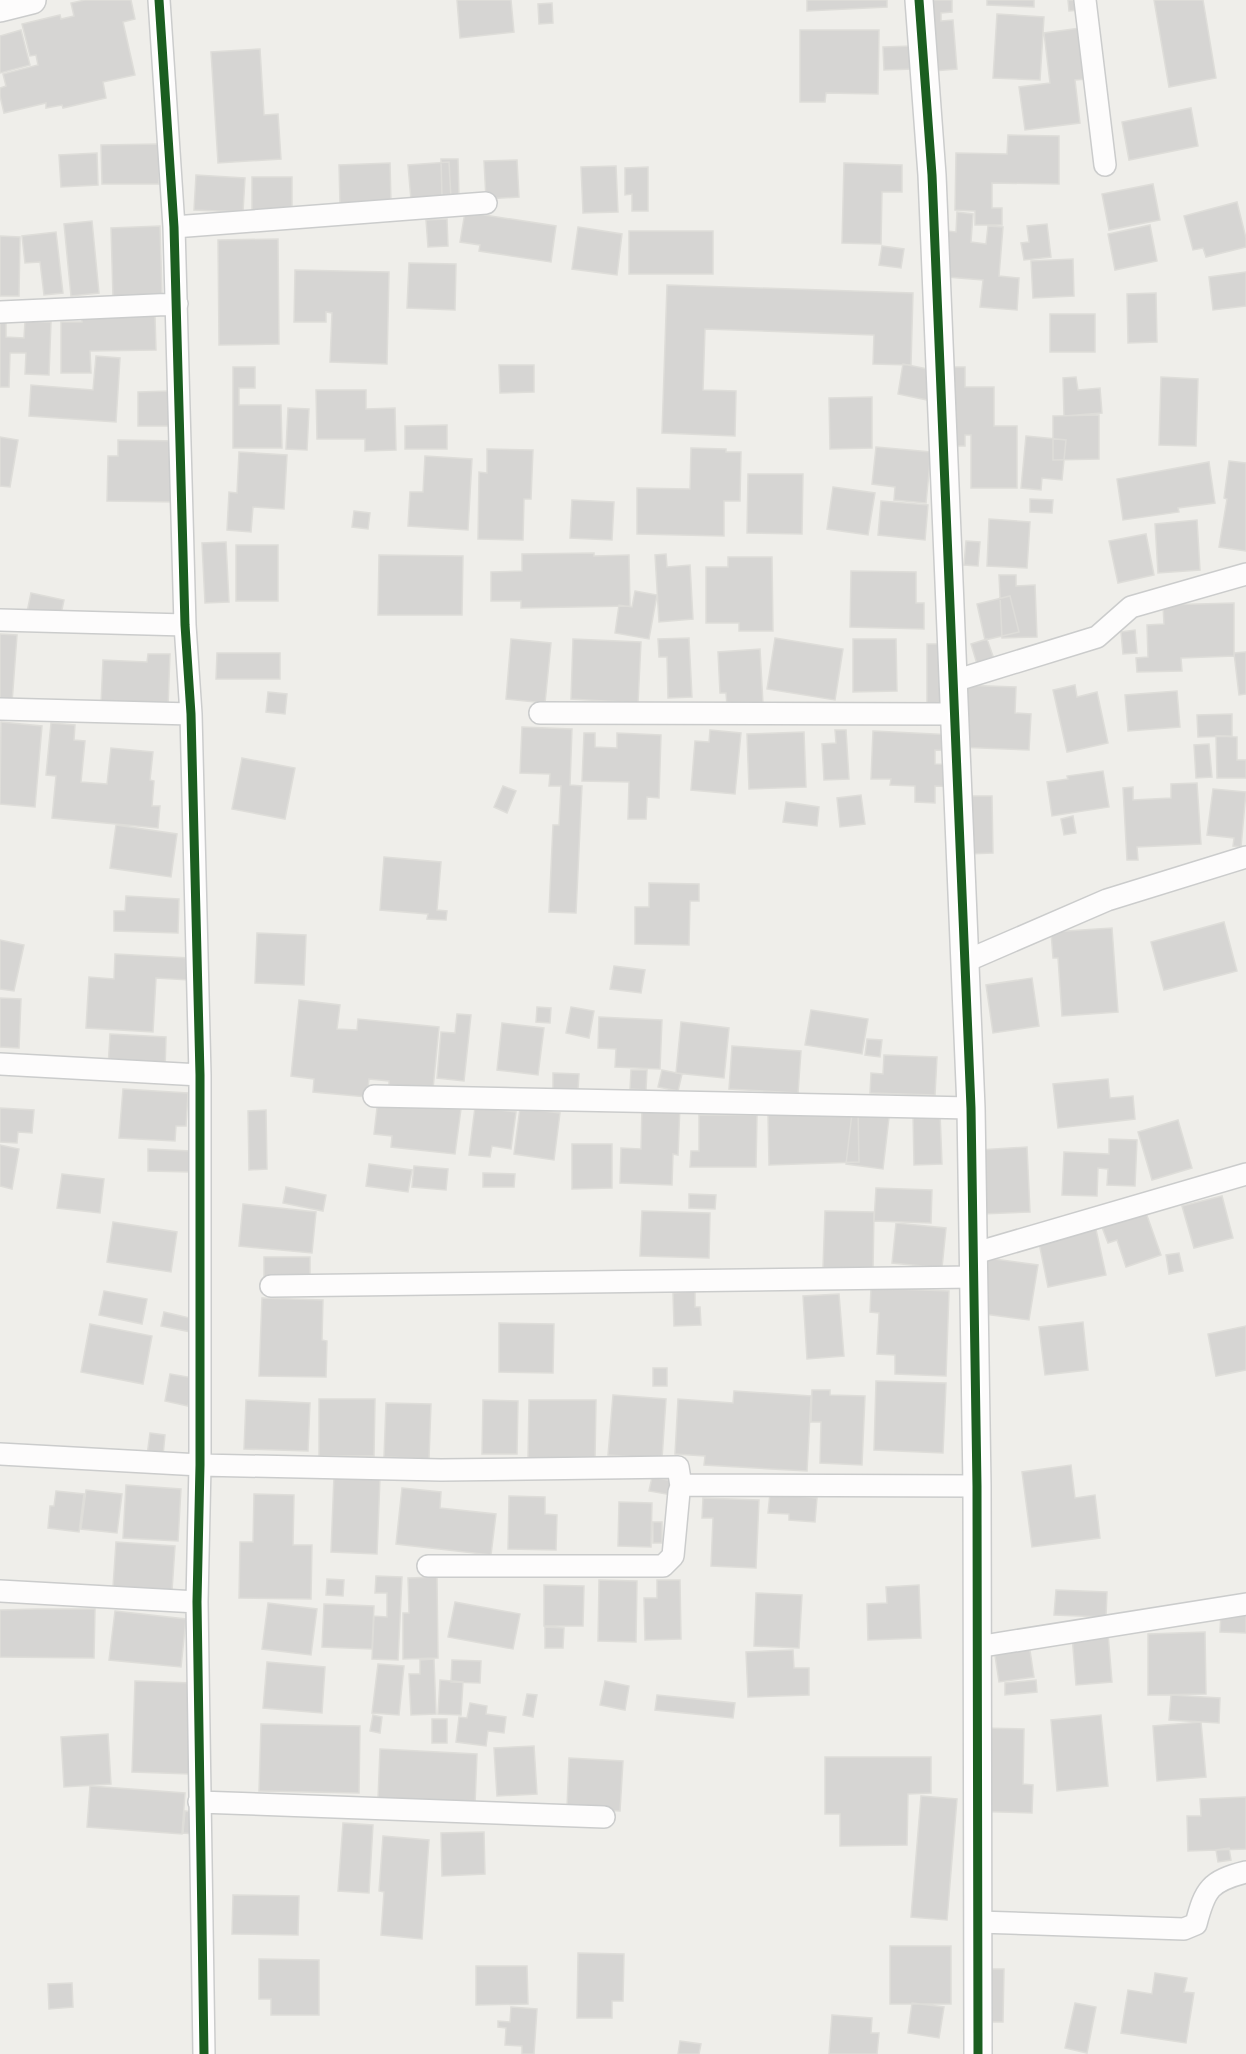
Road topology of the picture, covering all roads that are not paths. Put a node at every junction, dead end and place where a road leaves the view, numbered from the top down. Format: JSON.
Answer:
{"nodes":[{"id":1,"x":33,"y":0,"type":"edge"},
{"id":2,"x":159,"y":0,"type":"edge"},
{"id":3,"x":919,"y":0,"type":"edge"},
{"id":4,"x":1085,"y":0,"type":"edge"},
{"id":5,"x":0,"y":8,"type":"edge"},
{"id":6,"x":1105,"y":165,"type":"dead end"},
{"id":7,"x":486,"y":203,"type":"dead end"},
{"id":8,"x":174,"y":227,"type":"junction"},
{"id":9,"x":177,"y":304,"type":"junction"},
{"id":10,"x":0,"y":312,"type":"edge"},
{"id":11,"x":1246,"y":574,"type":"edge"},
{"id":12,"x":0,"y":620,"type":"edge"},
{"id":13,"x":185,"y":625,"type":"junction"},
{"id":14,"x":954,"y":681,"type":"junction"},
{"id":15,"x":0,"y":709,"type":"edge"},
{"id":16,"x":540,"y":713,"type":"dead end"},
{"id":17,"x":191,"y":714,"type":"junction"},
{"id":18,"x":956,"y":714,"type":"junction"},
{"id":19,"x":1246,"y":857,"type":"edge"},
{"id":20,"x":966,"y":961,"type":"junction"},
{"id":21,"x":0,"y":1064,"type":"edge"},
{"id":22,"x":200,"y":1075,"type":"junction"},
{"id":23,"x":374,"y":1096,"type":"dead end"},
{"id":24,"x":971,"y":1108,"type":"junction"},
{"id":25,"x":1246,"y":1174,"type":"edge"},
{"id":26,"x":973,"y":1266,"type":"junction"},
{"id":27,"x":271,"y":1286,"type":"dead end"},
{"id":28,"x":0,"y":1454,"type":"edge"},
{"id":29,"x":200,"y":1465,"type":"junction"},
{"id":30,"x":681,"y":1486,"type":"junction"},
{"id":31,"x":977,"y":1486,"type":"junction"},
{"id":32,"x":428,"y":1566,"type":"dead end"},
{"id":33,"x":0,"y":1591,"type":"edge"},
{"id":34,"x":196,"y":1602,"type":"junction"},
{"id":35,"x":1246,"y":1604,"type":"edge"},
{"id":36,"x":977,"y":1647,"type":"junction"},
{"id":37,"x":199,"y":1802,"type":"junction"},
{"id":38,"x":604,"y":1817,"type":"dead end"},
{"id":39,"x":1246,"y":1872,"type":"edge"},
{"id":40,"x":978,"y":1922,"type":"junction"},
{"id":41,"x":204,"y":2054,"type":"edge"},
{"id":42,"x":978,"y":2054,"type":"edge"}],
"edges":[{"from":1,"to":5,"type":"street"},
{"from":2,"to":8,"type":"street"},
{"from":3,"to":14,"type":"street"},
{"from":4,"to":6,"type":"street"},
{"from":7,"to":8,"type":"street"},
{"from":8,"to":9,"type":"street"},
{"from":9,"to":10,"type":"street"},
{"from":9,"to":13,"type":"street"},
{"from":11,"to":14,"type":"street"},
{"from":12,"to":13,"type":"street"},
{"from":13,"to":17,"type":"street"},
{"from":14,"to":18,"type":"street"},
{"from":15,"to":17,"type":"street"},
{"from":16,"to":18,"type":"street"},
{"from":17,"to":22,"type":"street"},
{"from":18,"to":20,"type":"street"},
{"from":19,"to":20,"type":"street"},
{"from":20,"to":24,"type":"street"},
{"from":21,"to":22,"type":"street"},
{"from":22,"to":29,"type":"street"},
{"from":23,"to":24,"type":"street"},
{"from":24,"to":26,"type":"street"},
{"from":25,"to":26,"type":"street"},
{"from":26,"to":27,"type":"street"},
{"from":26,"to":31,"type":"street"},
{"from":28,"to":29,"type":"street"},
{"from":29,"to":30,"type":"street"},
{"from":29,"to":34,"type":"street"},
{"from":30,"to":31,"type":"street"},
{"from":30,"to":32,"type":"street"},
{"from":31,"to":36,"type":"street"},
{"from":33,"to":34,"type":"street"},
{"from":34,"to":37,"type":"street"},
{"from":35,"to":36,"type":"street"},
{"from":36,"to":40,"type":"street"},
{"from":37,"to":38,"type":"street"},
{"from":37,"to":41,"type":"street"},
{"from":39,"to":40,"type":"street"},
{"from":40,"to":42,"type":"street"}]}
